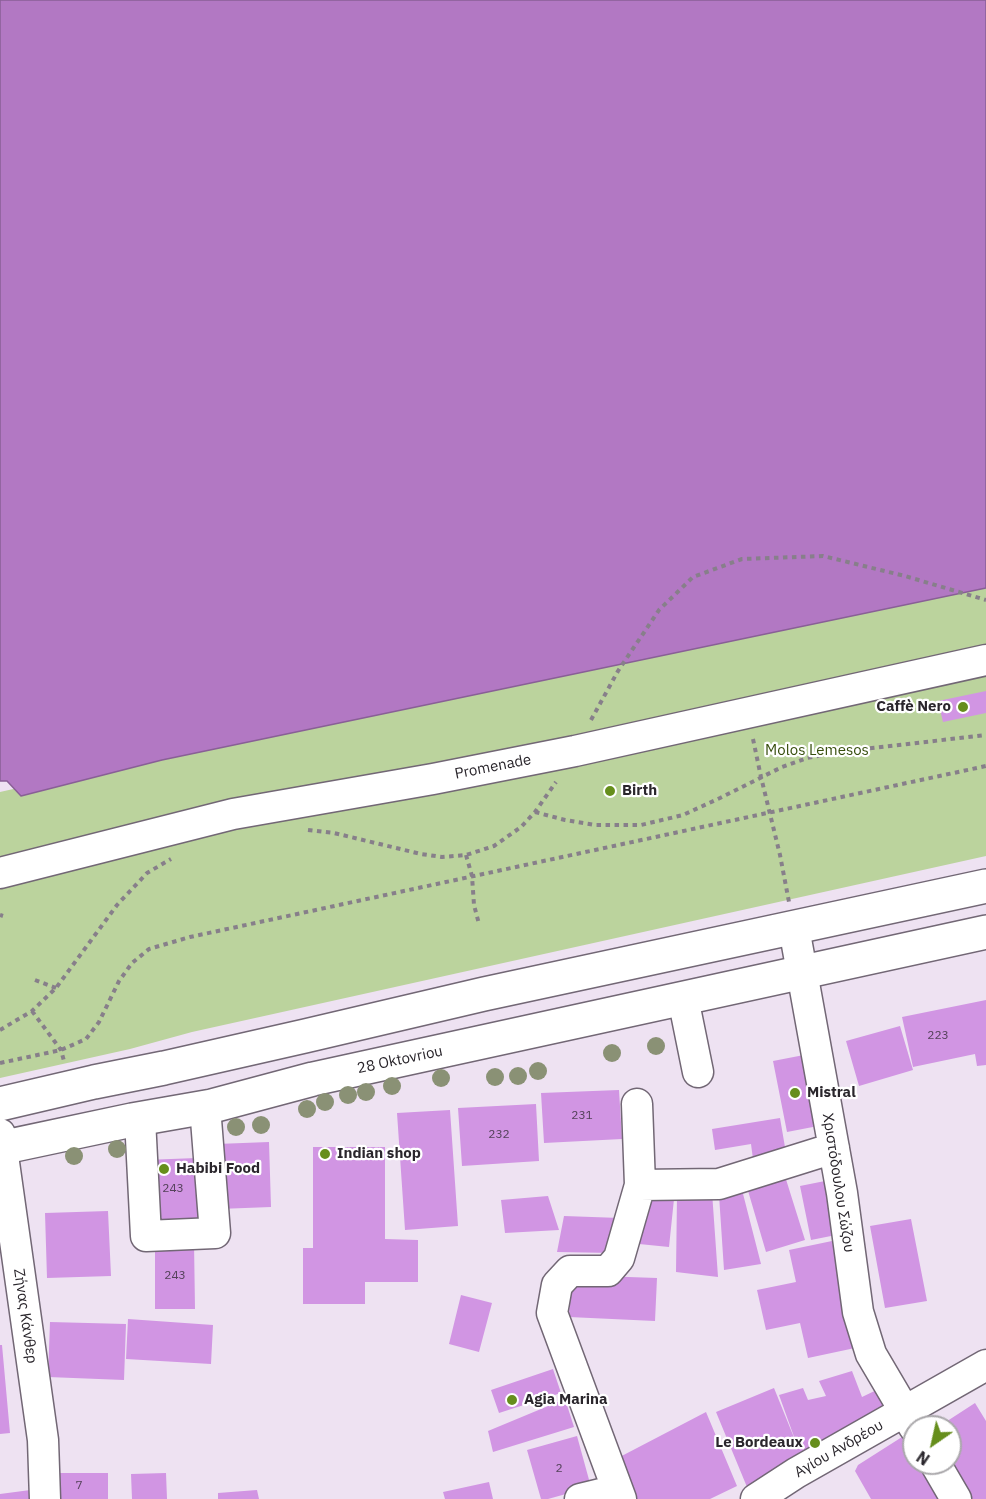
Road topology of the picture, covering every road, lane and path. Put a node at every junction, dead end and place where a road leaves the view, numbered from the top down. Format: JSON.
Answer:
{"nodes":[{"id":1,"x":986,"y":600,"type":"edge"},
{"id":2,"x":986,"y":660,"type":"edge"},
{"id":3,"x":748,"y":712,"type":"junction"},
{"id":4,"x":986,"y":735,"type":"edge"},
{"id":5,"x":575,"y":751,"type":"junction"},
{"id":6,"x":986,"y":766,"type":"edge"},
{"id":7,"x":760,"y":777,"type":"junction"},
{"id":8,"x":535,"y":812,"type":"junction"},
{"id":9,"x":769,"y":812,"type":"junction"},
{"id":10,"x":299,"y":829,"type":"dead end"},
{"id":11,"x":466,"y":855,"type":"junction"},
{"id":12,"x":177,"y":856,"type":"dead end"},
{"id":13,"x":0,"y":873,"type":"edge"},
{"id":14,"x":472,"y":876,"type":"junction"},
{"id":15,"x":986,"y":886,"type":"edge"},
{"id":16,"x":479,"y":924,"type":"dead end"},
{"id":17,"x":794,"y":928,"type":"junction"},
{"id":18,"x":986,"y":932,"type":"edge"},
{"id":19,"x":801,"y":972,"type":"junction"},
{"id":20,"x":35,"y":980,"type":"dead end"},
{"id":21,"x":56,"y":988,"type":"junction"},
{"id":22,"x":683,"y":998,"type":"junction"},
{"id":23,"x":32,"y":1011,"type":"junction"},
{"id":24,"x":0,"y":1030,"type":"edge"},
{"id":25,"x":61,"y":1050,"type":"junction"},
{"id":26,"x":0,"y":1063,"type":"edge"},
{"id":27,"x":66,"y":1069,"type":"dead end"},
{"id":28,"x":698,"y":1072,"type":"dead end"},
{"id":29,"x":0,"y":1104,"type":"edge"},
{"id":30,"x":637,"y":1104,"type":"dead end"},
{"id":31,"x":205,"y":1107,"type":"junction"},
{"id":32,"x":140,"y":1119,"type":"junction"},
{"id":33,"x":1,"y":1143,"type":"edge"},
{"id":34,"x":834,"y":1148,"type":"junction"},
{"id":35,"x":640,"y":1185,"type":"junction"},
{"id":36,"x":986,"y":1365,"type":"edge"},
{"id":37,"x":908,"y":1415,"type":"edge"},
{"id":38,"x":916,"y":1415,"type":"edge"},
{"id":39,"x":902,"y":1423,"type":"edge"},
{"id":40,"x":942,"y":1475,"type":"edge"},
{"id":41,"x":619,"y":1494,"type":"edge"},
{"id":42,"x":768,"y":1495,"type":"edge"},
{"id":43,"x":45,"y":1499,"type":"edge"},
{"id":44,"x":580,"y":1499,"type":"edge"},
{"id":45,"x":956,"y":1499,"type":"edge"}],
"edges":[{"from":1,"to":5,"type":"path"},
{"from":2,"to":3,"type":"street","name":"Promenade"},
{"from":3,"to":5,"type":"street","name":"Promenade"},
{"from":3,"to":7,"type":"path"},
{"from":4,"to":7,"type":"path"},
{"from":5,"to":8,"type":"path"},
{"from":5,"to":13,"type":"street","name":"Promenade"},
{"from":6,"to":9,"type":"path"},
{"from":7,"to":8,"type":"path"},
{"from":7,"to":9,"type":"path"},
{"from":8,"to":11,"type":"path"},
{"from":9,"to":14,"type":"path"},
{"from":9,"to":17,"type":"path"},
{"from":10,"to":11,"type":"path"},
{"from":11,"to":14,"type":"path"},
{"from":12,"to":21,"type":"path"},
{"from":14,"to":16,"type":"path"},
{"from":14,"to":25,"type":"path"},
{"from":15,"to":17,"type":"main road"},
{"from":17,"to":19,"type":"street","name":"Χριστόδουλου Σώζου"},
{"from":17,"to":29,"type":"main road"},
{"from":18,"to":19,"type":"main road","name":"28 Oktovriou"},
{"from":19,"to":22,"type":"main road","name":"28 Oktovriou"},
{"from":19,"to":34,"type":"street","name":"Χριστόδουλου Σώζου"},
{"from":20,"to":21,"type":"path"},
{"from":21,"to":23,"type":"path"},
{"from":22,"to":28,"type":"street"},
{"from":22,"to":31,"type":"main road","name":"28 Oktovriou"},
{"from":23,"to":24,"type":"path"},
{"from":23,"to":25,"type":"path"},
{"from":25,"to":26,"type":"path"},
{"from":25,"to":27,"type":"path"},
{"from":30,"to":35,"type":"street"},
{"from":31,"to":32,"type":"main road","name":"28 Oktovriou"},
{"from":31,"to":32,"type":"street"},
{"from":32,"to":33,"type":"main road","name":"28 Oktovriou"},
{"from":33,"to":43,"type":"street","name":"Ζήνας Κάνθερ"},
{"from":34,"to":35,"type":"street"},
{"from":34,"to":37,"type":"street","name":"Χριστόδουλου Σώζου"},
{"from":35,"to":41,"type":"street"},
{"from":36,"to":38,"type":"street","name":"Αγίου Ανδρέου"},
{"from":39,"to":42,"type":"street","name":"Αγίου Ανδρέου"},
{"from":40,"to":45,"type":"street"},
{"from":41,"to":44,"type":"street"}]}
